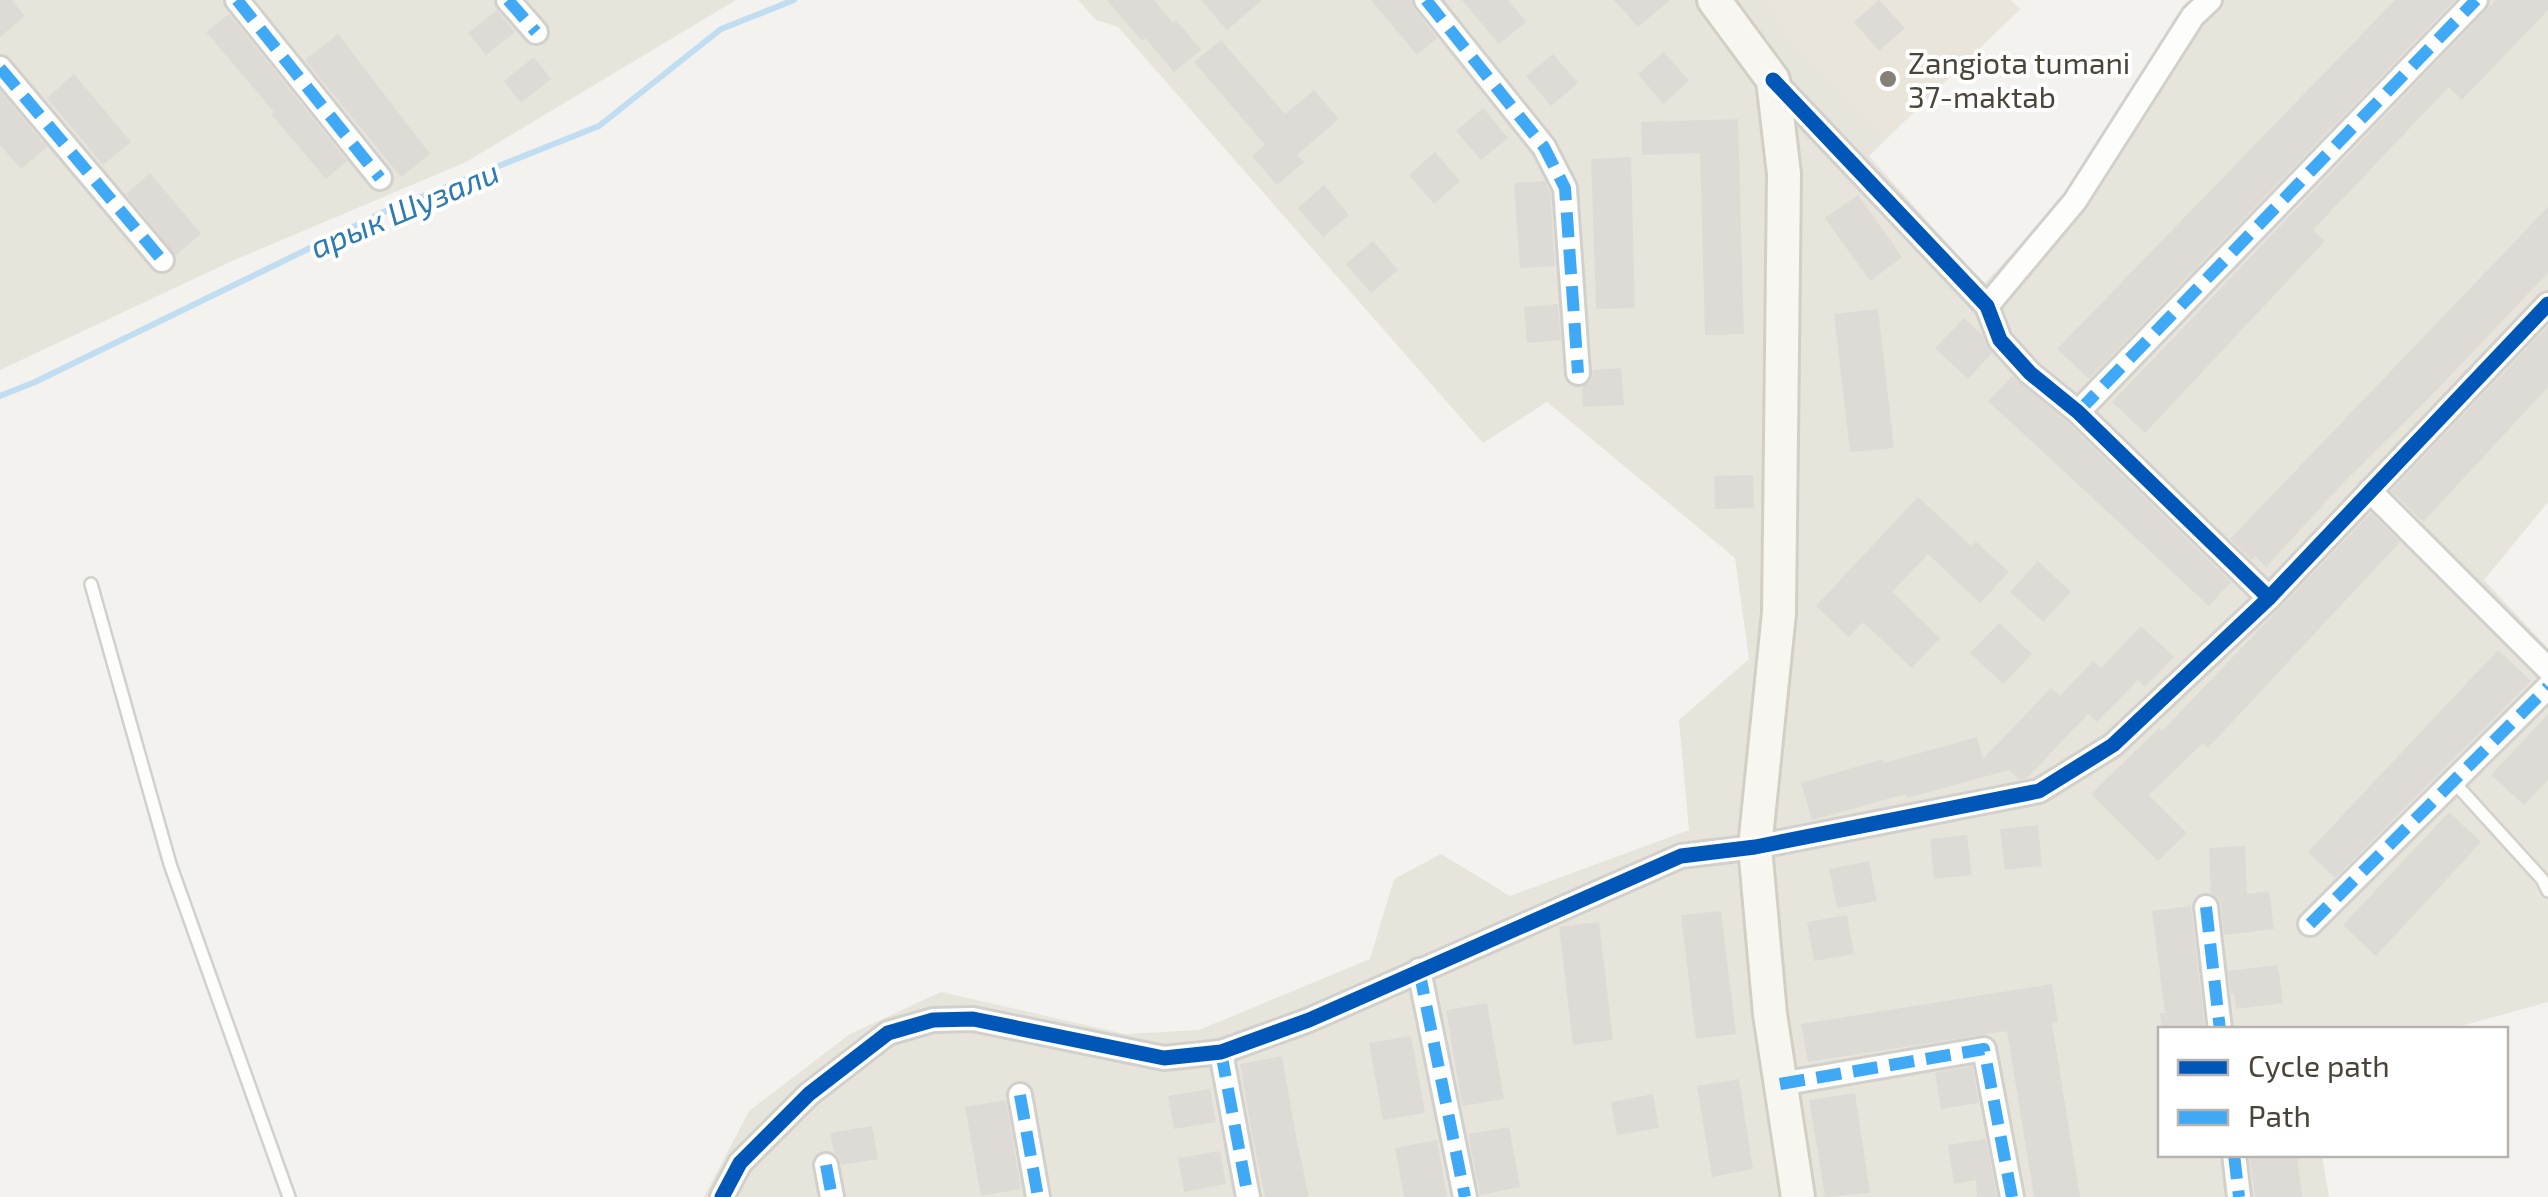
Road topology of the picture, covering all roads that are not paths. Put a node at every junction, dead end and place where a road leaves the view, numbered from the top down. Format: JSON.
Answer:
{"nodes":[{"id":1,"x":238,"y":0,"type":"edge"},
{"id":2,"x":508,"y":0,"type":"edge"},
{"id":3,"x":1426,"y":0,"type":"edge"},
{"id":4,"x":1714,"y":0,"type":"edge"},
{"id":5,"x":2210,"y":0,"type":"edge"},
{"id":6,"x":2476,"y":0,"type":"edge"},
{"id":7,"x":536,"y":32,"type":"dead end"},
{"id":8,"x":0,"y":68,"type":"edge"},
{"id":9,"x":1773,"y":80,"type":"junction"},
{"id":10,"x":380,"y":178,"type":"dead end"},
{"id":11,"x":162,"y":260,"type":"dead end"},
{"id":12,"x":2548,"y":304,"type":"edge"},
{"id":13,"x":1986,"y":306,"type":"junction"},
{"id":14,"x":1578,"y":373,"type":"dead end"},
{"id":15,"x":2078,"y":412,"type":"junction"},
{"id":16,"x":2370,"y":490,"type":"junction"},
{"id":17,"x":91,"y":584,"type":"dead end"},
{"id":18,"x":2269,"y":598,"type":"junction"},
{"id":19,"x":2548,"y":670,"type":"edge"},
{"id":20,"x":2548,"y":686,"type":"edge"},
{"id":21,"x":2454,"y":781,"type":"junction"},
{"id":22,"x":1755,"y":848,"type":"junction"},
{"id":23,"x":2548,"y":891,"type":"edge"},
{"id":24,"x":2206,"y":907,"type":"dead end"},
{"id":25,"x":2310,"y":924,"type":"dead end"},
{"id":26,"x":1419,"y":970,"type":"junction"},
{"id":27,"x":2220,"y":1027,"type":"edge"},
{"id":28,"x":1221,"y":1052,"type":"junction"},
{"id":29,"x":1780,"y":1084,"type":"junction"},
{"id":30,"x":1020,"y":1095,"type":"dead end"},
{"id":31,"x":2234,"y":1157,"type":"edge"},
{"id":32,"x":826,"y":1165,"type":"dead end"},
{"id":33,"x":288,"y":1197,"type":"edge"},
{"id":34,"x":722,"y":1197,"type":"edge"},
{"id":35,"x":832,"y":1197,"type":"edge"},
{"id":36,"x":1038,"y":1197,"type":"edge"},
{"id":37,"x":1248,"y":1197,"type":"edge"},
{"id":38,"x":1465,"y":1197,"type":"edge"},
{"id":39,"x":1798,"y":1197,"type":"edge"},
{"id":40,"x":2012,"y":1197,"type":"edge"},
{"id":41,"x":2239,"y":1197,"type":"edge"}],
"edges":[{"from":1,"to":10,"type":"street"},
{"from":2,"to":7,"type":"street"},
{"from":3,"to":14,"type":"street"},
{"from":4,"to":9,"type":"main road"},
{"from":5,"to":13,"type":"street"},
{"from":6,"to":15,"type":"street"},
{"from":8,"to":11,"type":"street"},
{"from":9,"to":13,"type":"street"},
{"from":9,"to":22,"type":"main road"},
{"from":12,"to":16,"type":"street"},
{"from":13,"to":15,"type":"street"},
{"from":15,"to":18,"type":"street"},
{"from":16,"to":18,"type":"street"},
{"from":16,"to":19,"type":"street"},
{"from":17,"to":33,"type":"lane"},
{"from":18,"to":22,"type":"street"},
{"from":20,"to":21,"type":"street"},
{"from":21,"to":23,"type":"lane"},
{"from":21,"to":25,"type":"street"},
{"from":22,"to":26,"type":"street"},
{"from":22,"to":29,"type":"main road"},
{"from":24,"to":27,"type":"street"},
{"from":26,"to":28,"type":"street"},
{"from":26,"to":38,"type":"street"},
{"from":28,"to":34,"type":"street"},
{"from":28,"to":37,"type":"street"},
{"from":29,"to":39,"type":"main road"},
{"from":29,"to":40,"type":"street"},
{"from":30,"to":36,"type":"street"},
{"from":31,"to":41,"type":"street"},
{"from":32,"to":35,"type":"street"}]}
